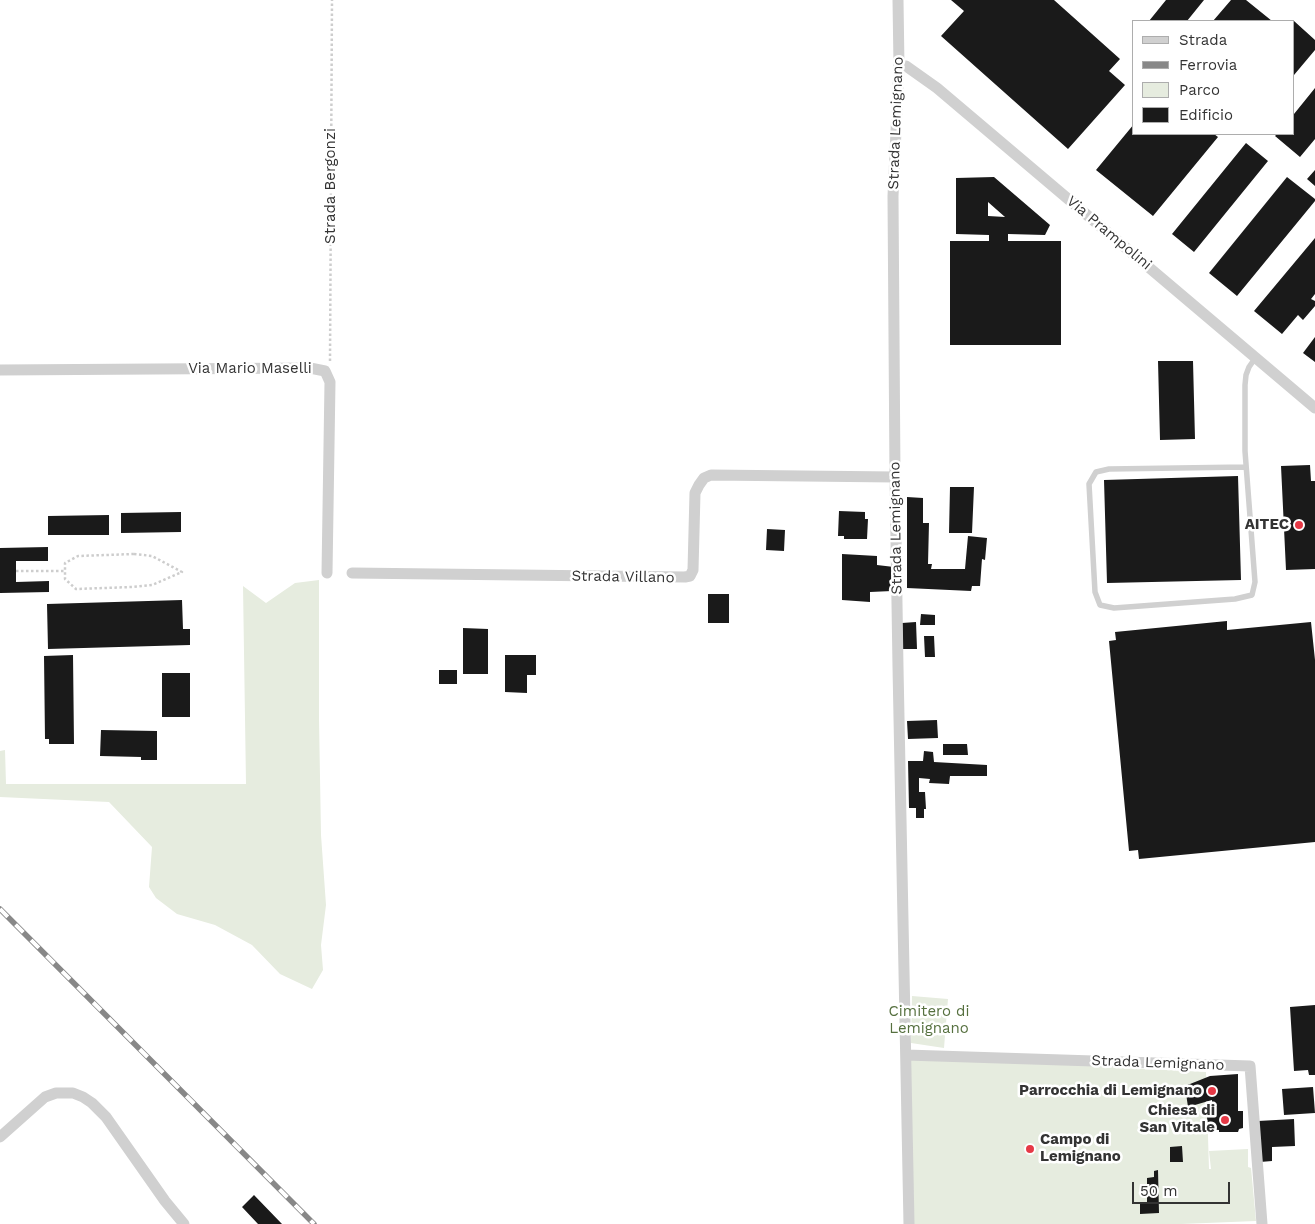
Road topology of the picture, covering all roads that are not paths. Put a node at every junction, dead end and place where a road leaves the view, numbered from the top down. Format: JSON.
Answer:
{"nodes":[{"id":1,"x":898,"y":0,"type":"edge"},
{"id":2,"x":899,"y":66,"type":"junction"},
{"id":3,"x":1256,"y":357,"type":"junction"},
{"id":4,"x":0,"y":370,"type":"edge"},
{"id":5,"x":1315,"y":408,"type":"edge"},
{"id":6,"x":1246,"y":467,"type":"junction"},
{"id":7,"x":896,"y":477,"type":"junction"},
{"id":8,"x":326,"y":573,"type":"dead end"},
{"id":9,"x":352,"y":573,"type":"dead end"},
{"id":10,"x":906,"y":1055,"type":"junction"},
{"id":11,"x":0,"y":1137,"type":"edge"},
{"id":12,"x":184,"y":1224,"type":"edge"},
{"id":13,"x":909,"y":1224,"type":"edge"},
{"id":14,"x":1262,"y":1224,"type":"edge"}],
"edges":[{"from":1,"to":2,"type":"street","name":"Strada Lemignano"},
{"from":2,"to":3,"type":"street","name":"Via Prampolini"},
{"from":2,"to":7,"type":"street","name":"Strada Lemignano"},
{"from":3,"to":5,"type":"street","name":"Via Prampolini"},
{"from":3,"to":6,"type":"lane"},
{"from":4,"to":8,"type":"street","name":"Via Mario Maselli"},
{"from":6,"to":6,"type":"lane"},
{"from":7,"to":9,"type":"street","name":"Strada Villano"},
{"from":7,"to":10,"type":"street","name":"Strada Lemignano"},
{"from":10,"to":13,"type":"street","name":"Strada Lemignano"},
{"from":10,"to":14,"type":"street","name":"Strada Lemignano"},
{"from":11,"to":12,"type":"street"}]}
